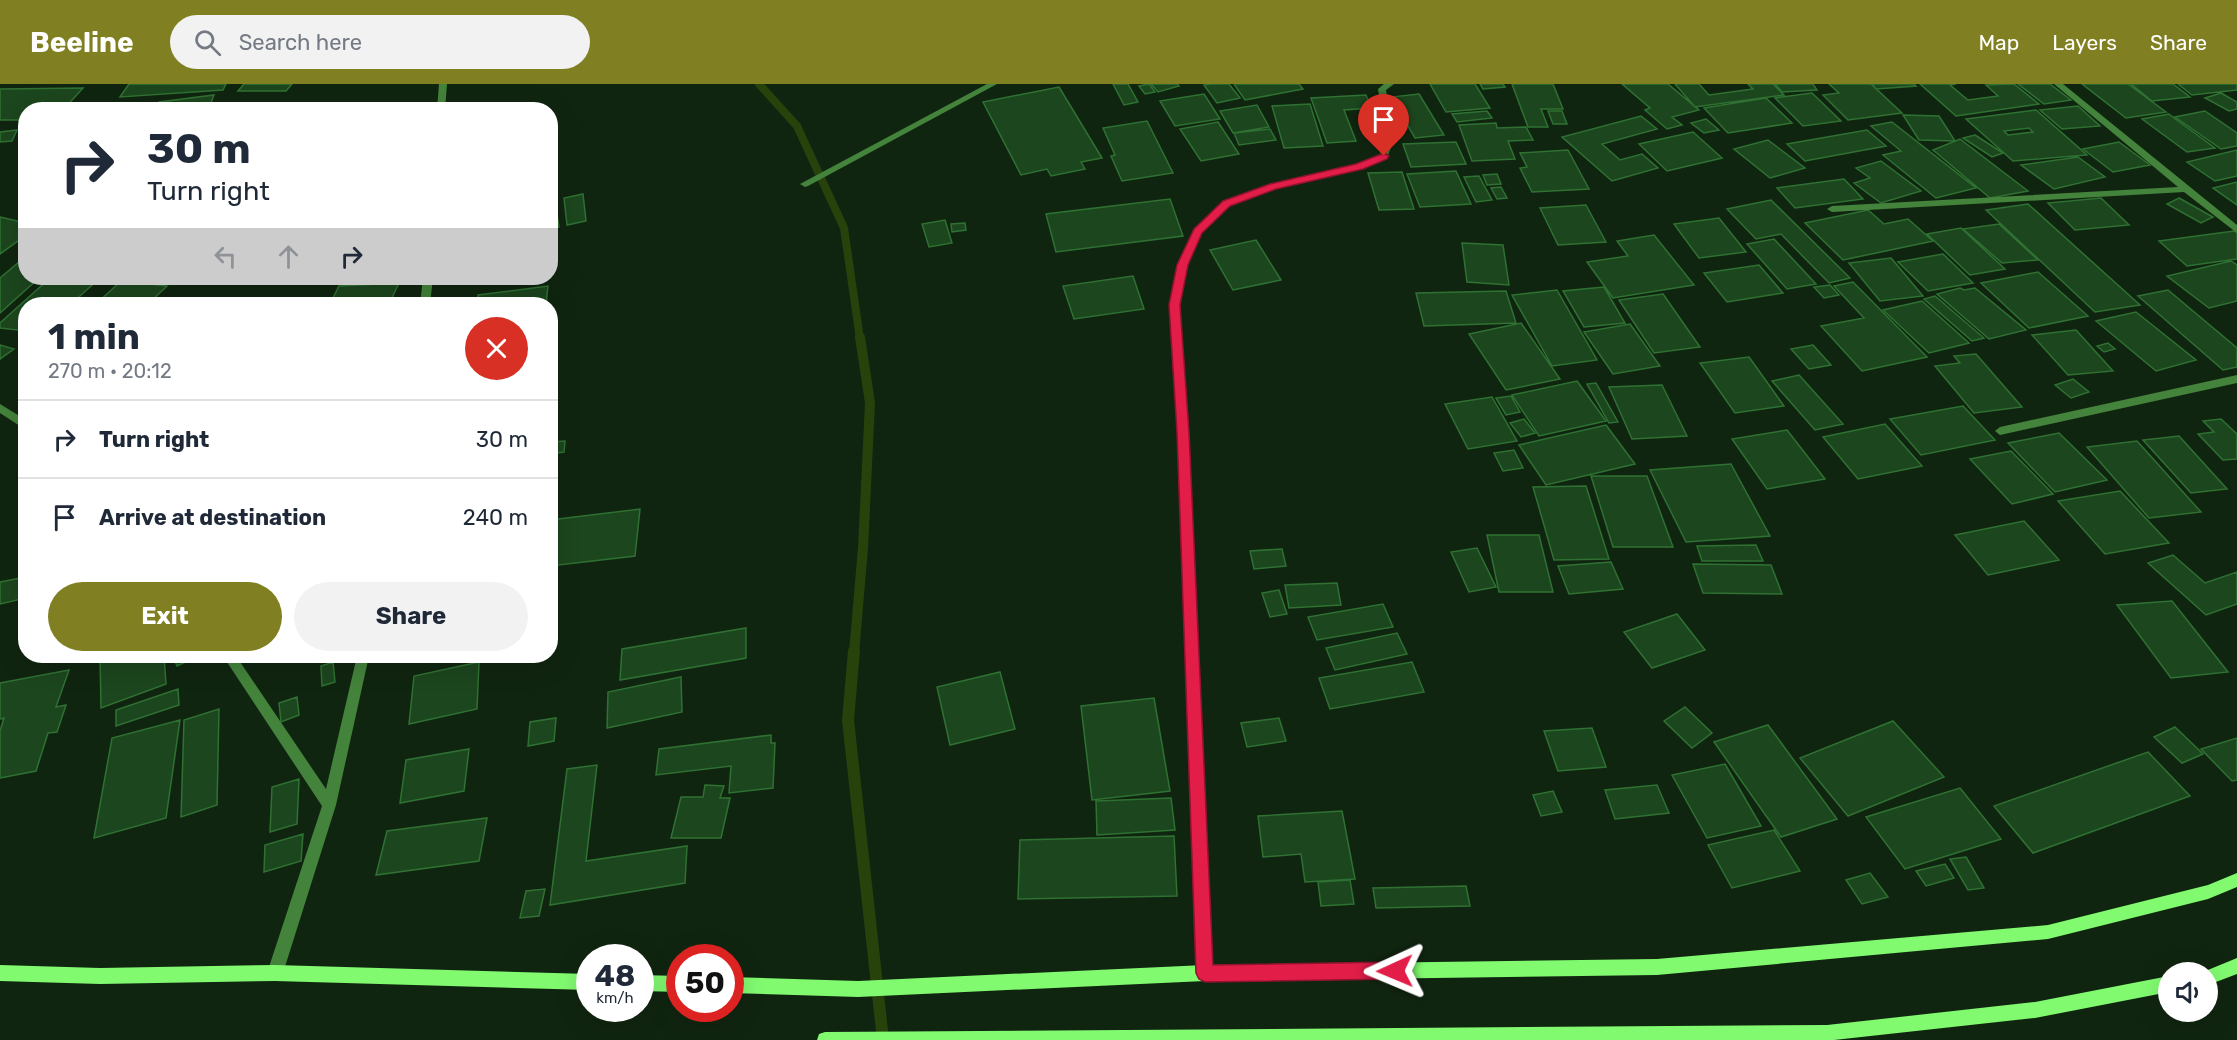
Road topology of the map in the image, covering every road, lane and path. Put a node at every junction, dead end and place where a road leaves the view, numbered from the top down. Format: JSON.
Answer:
{"nodes":[{"id":1,"x":443,"y":84,"type":"edge"},
{"id":2,"x":993,"y":84,"type":"edge"},
{"id":3,"x":1390,"y":84,"type":"edge"},
{"id":4,"x":2058,"y":84,"type":"edge"},
{"id":5,"x":442,"y":102,"type":"edge"},
{"id":6,"x":805,"y":184,"type":"dead end"},
{"id":7,"x":2184,"y":189,"type":"junction"},
{"id":8,"x":1832,"y":209,"type":"dead end"},
{"id":9,"x":2237,"y":230,"type":"edge"},
{"id":10,"x":2237,"y":379,"type":"edge"},
{"id":11,"x":0,"y":408,"type":"edge"},
{"id":12,"x":18,"y":420,"type":"edge"},
{"id":13,"x":2000,"y":431,"type":"dead end"},
{"id":14,"x":234,"y":663,"type":"edge"},
{"id":15,"x":361,"y":663,"type":"edge"},
{"id":16,"x":329,"y":805,"type":"junction"},
{"id":17,"x":2237,"y":880,"type":"edge"},
{"id":18,"x":2237,"y":966,"type":"edge"},
{"id":19,"x":0,"y":973,"type":"edge"},
{"id":20,"x":275,"y":973,"type":"junction"},
{"id":21,"x":1205,"y":973,"type":"junction"},
{"id":22,"x":2218,"y":973,"type":"edge"},
{"id":23,"x":576,"y":982,"type":"edge"},
{"id":24,"x":744,"y":986,"type":"edge"},
{"id":25,"x":2158,"y":986,"type":"edge"},
{"id":26,"x":861,"y":1039,"type":"edge"},
{"id":27,"x":928,"y":1039,"type":"edge"},
{"id":28,"x":825,"y":1040,"type":"edge"}],
"edges":[{"from":1,"to":5,"type":"street"},
{"from":2,"to":6,"type":"street"},
{"from":3,"to":21,"type":"street"},
{"from":4,"to":7,"type":"street"},
{"from":7,"to":8,"type":"street"},
{"from":7,"to":9,"type":"street"},
{"from":10,"to":13,"type":"street"},
{"from":11,"to":12,"type":"street"},
{"from":14,"to":16,"type":"street"},
{"from":15,"to":16,"type":"street"},
{"from":16,"to":20,"type":"street"},
{"from":17,"to":21,"type":"main road"},
{"from":18,"to":22,"type":"main road"},
{"from":19,"to":20,"type":"main road"},
{"from":20,"to":23,"type":"main road"},
{"from":21,"to":24,"type":"main road"},
{"from":25,"to":27,"type":"main road"},
{"from":26,"to":27,"type":"main road"},
{"from":26,"to":28,"type":"main road"}]}
